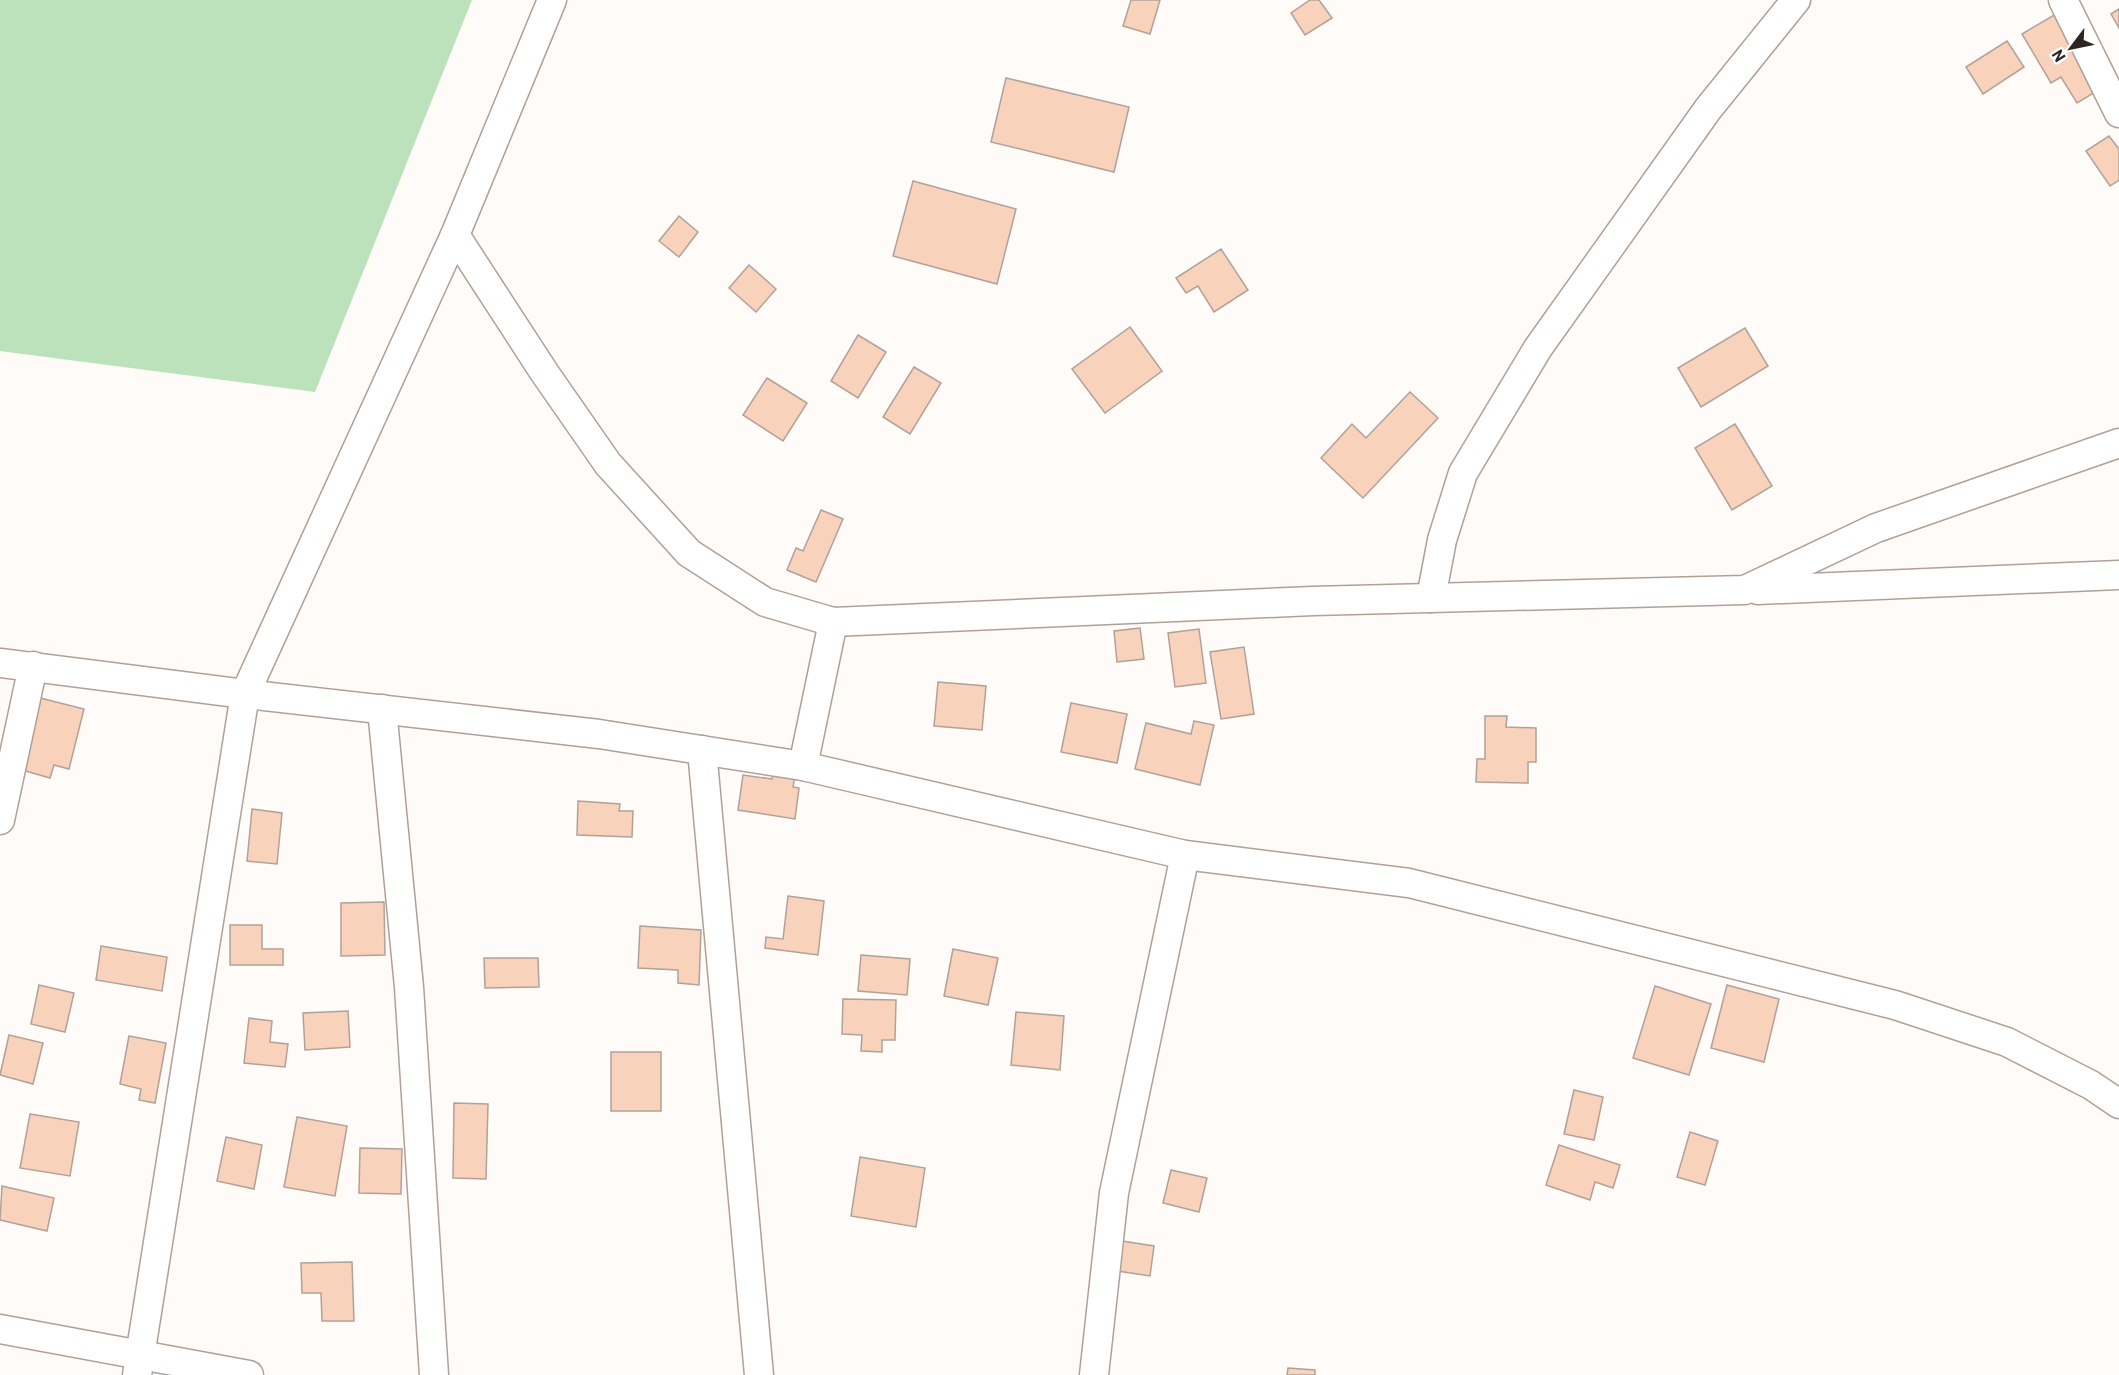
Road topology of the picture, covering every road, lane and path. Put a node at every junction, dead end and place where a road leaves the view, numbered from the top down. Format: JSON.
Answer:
{"nodes":[{"id":1,"x":552,"y":0,"type":"edge"},
{"id":2,"x":1796,"y":0,"type":"edge"},
{"id":3,"x":2063,"y":0,"type":"edge"},
{"id":4,"x":2119,"y":113,"type":"edge"},
{"id":5,"x":455,"y":235,"type":"junction"},
{"id":6,"x":2119,"y":443,"type":"edge"},
{"id":7,"x":2119,"y":574,"type":"edge"},
{"id":8,"x":1745,"y":590,"type":"junction"},
{"id":9,"x":1431,"y":598,"type":"junction"},
{"id":10,"x":833,"y":622,"type":"junction"},
{"id":11,"x":0,"y":663,"type":"edge"},
{"id":12,"x":33,"y":666,"type":"junction"},
{"id":13,"x":245,"y":694,"type":"junction"},
{"id":14,"x":382,"y":709,"type":"junction"},
{"id":15,"x":702,"y":750,"type":"junction"},
{"id":16,"x":803,"y":766,"type":"junction"},
{"id":17,"x":0,"y":820,"type":"edge"},
{"id":18,"x":1185,"y":855,"type":"junction"},
{"id":19,"x":2119,"y":1104,"type":"edge"},
{"id":20,"x":0,"y":1329,"type":"edge"},
{"id":21,"x":139,"y":1365,"type":"edge"},
{"id":22,"x":249,"y":1375,"type":"edge"},
{"id":23,"x":434,"y":1375,"type":"edge"},
{"id":24,"x":759,"y":1375,"type":"edge"},
{"id":25,"x":1094,"y":1375,"type":"edge"}],
"edges":[{"from":1,"to":5,"type":"street"},
{"from":2,"to":9,"type":"street"},
{"from":3,"to":4,"type":"street"},
{"from":5,"to":10,"type":"street"},
{"from":5,"to":13,"type":"street"},
{"from":6,"to":8,"type":"street"},
{"from":7,"to":8,"type":"street"},
{"from":8,"to":9,"type":"street"},
{"from":9,"to":10,"type":"street"},
{"from":10,"to":16,"type":"street"},
{"from":11,"to":12,"type":"street"},
{"from":12,"to":13,"type":"street"},
{"from":12,"to":17,"type":"street"},
{"from":13,"to":14,"type":"street"},
{"from":13,"to":21,"type":"street"},
{"from":14,"to":15,"type":"street"},
{"from":14,"to":23,"type":"street"},
{"from":15,"to":16,"type":"street"},
{"from":15,"to":24,"type":"street"},
{"from":16,"to":18,"type":"street"},
{"from":18,"to":19,"type":"street"},
{"from":18,"to":25,"type":"street"},
{"from":20,"to":21,"type":"street"},
{"from":21,"to":22,"type":"street"}]}
